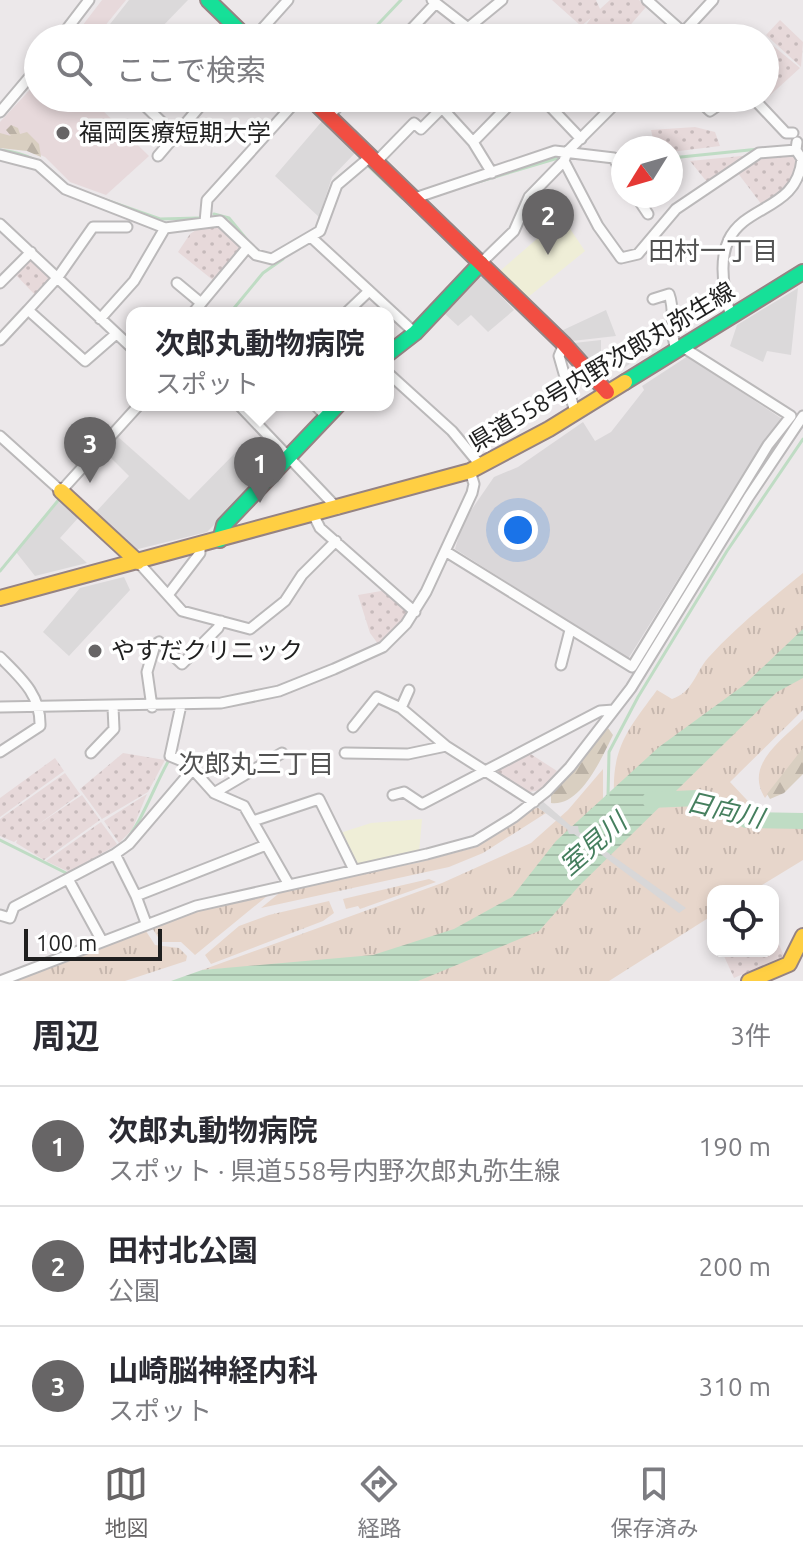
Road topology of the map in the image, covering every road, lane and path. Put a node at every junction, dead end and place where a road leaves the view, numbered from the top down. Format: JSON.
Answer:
{"nodes":[{"id":1,"x":288,"y":0,"type":"edge"},
{"id":2,"x":502,"y":0,"type":"edge"},
{"id":3,"x":647,"y":0,"type":"edge"},
{"id":4,"x":713,"y":0,"type":"edge"},
{"id":5,"x":86,"y":1,"type":"edge"},
{"id":6,"x":211,"y":1,"type":"edge"},
{"id":7,"x":434,"y":2,"type":"edge"},
{"id":8,"x":70,"y":24,"type":"edge"},
{"id":9,"x":233,"y":24,"type":"edge"},
{"id":10,"x":267,"y":24,"type":"edge"},
{"id":11,"x":415,"y":24,"type":"edge"},
{"id":12,"x":465,"y":24,"type":"edge"},
{"id":13,"x":473,"y":24,"type":"edge"},
{"id":14,"x":674,"y":24,"type":"edge"},
{"id":15,"x":690,"y":24,"type":"edge"},
{"id":16,"x":24,"y":84,"type":"edge"},
{"id":17,"x":0,"y":112,"type":"edge"},
{"id":18,"x":151,"y":112,"type":"edge"},
{"id":19,"x":193,"y":112,"type":"edge"},
{"id":20,"x":286,"y":112,"type":"edge"},
{"id":21,"x":325,"y":112,"type":"edge"},
{"id":22,"x":333,"y":112,"type":"edge"},
{"id":23,"x":438,"y":112,"type":"edge"},
{"id":24,"x":446,"y":112,"type":"edge"},
{"id":25,"x":502,"y":112,"type":"edge"},
{"id":26,"x":555,"y":112,"type":"edge"},
{"id":27,"x":607,"y":112,"type":"edge"},
{"id":28,"x":766,"y":112,"type":"edge"},
{"id":29,"x":329,"y":116,"type":"junction"},
{"id":30,"x":803,"y":124,"type":"edge"},
{"id":31,"x":176,"y":136,"type":"junction"},
{"id":32,"x":581,"y":139,"type":"junction"},
{"id":33,"x":473,"y":142,"type":"junction"},
{"id":34,"x":797,"y":142,"type":"edge"},
{"id":35,"x":0,"y":155,"type":"edge"},
{"id":36,"x":158,"y":156,"type":"dead end"},
{"id":37,"x":565,"y":156,"type":"junction"},
{"id":38,"x":611,"y":158,"type":"edge"},
{"id":39,"x":373,"y":160,"type":"junction"},
{"id":40,"x":492,"y":173,"type":"junction"},
{"id":41,"x":415,"y":198,"type":"junction"},
{"id":42,"x":644,"y":208,"type":"edge"},
{"id":43,"x":648,"y":214,"type":"dead end"},
{"id":44,"x":205,"y":222,"type":"junction"},
{"id":45,"x":0,"y":224,"type":"edge"},
{"id":46,"x":165,"y":228,"type":"junction"},
{"id":47,"x":121,"y":230,"type":"dead end"},
{"id":48,"x":312,"y":238,"type":"junction"},
{"id":49,"x":247,"y":248,"type":"junction"},
{"id":50,"x":31,"y":252,"type":"junction"},
{"id":51,"x":481,"y":263,"type":"junction"},
{"id":52,"x":803,"y":272,"type":"edge"},
{"id":53,"x":58,"y":277,"type":"junction"},
{"id":54,"x":0,"y":283,"type":"edge"},
{"id":55,"x":177,"y":283,"type":"dead end"},
{"id":56,"x":369,"y":291,"type":"junction"},
{"id":57,"x":653,"y":299,"type":"dead end"},
{"id":58,"x":201,"y":303,"type":"junction"},
{"id":59,"x":198,"y":307,"type":"edge"},
{"id":60,"x":352,"y":307,"type":"edge"},
{"id":61,"x":387,"y":307,"type":"edge"},
{"id":62,"x":28,"y":310,"type":"junction"},
{"id":63,"x":394,"y":314,"type":"edge"},
{"id":64,"x":731,"y":317,"type":"junction"},
{"id":65,"x":100,"y":319,"type":"junction"},
{"id":66,"x":415,"y":333,"type":"junction"},
{"id":67,"x":116,"y":334,"type":"junction"},
{"id":68,"x":0,"y":340,"type":"edge"},
{"id":69,"x":126,"y":343,"type":"edge"},
{"id":70,"x":564,"y":344,"type":"junction"},
{"id":71,"x":679,"y":347,"type":"junction"},
{"id":72,"x":394,"y":349,"type":"edge"},
{"id":73,"x":394,"y":378,"type":"edge"},
{"id":74,"x":607,"y":392,"type":"junction"},
{"id":75,"x":134,"y":411,"type":"edge"},
{"id":76,"x":245,"y":411,"type":"edge"},
{"id":77,"x":321,"y":411,"type":"edge"},
{"id":78,"x":332,"y":411,"type":"edge"},
{"id":79,"x":575,"y":412,"type":"junction"},
{"id":80,"x":327,"y":417,"type":"junction"},
{"id":81,"x":799,"y":417,"type":"edge"},
{"id":82,"x":0,"y":436,"type":"edge"},
{"id":83,"x":290,"y":456,"type":"junction"},
{"id":84,"x":475,"y":468,"type":"junction"},
{"id":85,"x":64,"y":494,"type":"junction"},
{"id":86,"x":338,"y":509,"type":"junction"},
{"id":87,"x":314,"y":516,"type":"junction"},
{"id":88,"x":220,"y":540,"type":"junction"},
{"id":89,"x":336,"y":541,"type":"junction"},
{"id":90,"x":200,"y":546,"type":"junction"},
{"id":91,"x":445,"y":551,"type":"junction"},
{"id":92,"x":138,"y":562,"type":"junction"},
{"id":93,"x":168,"y":595,"type":"junction"},
{"id":94,"x":0,"y":598,"type":"edge"},
{"id":95,"x":415,"y":612,"type":"junction"},
{"id":96,"x":221,"y":621,"type":"junction"},
{"id":97,"x":570,"y":630,"type":"junction"},
{"id":98,"x":0,"y":657,"type":"edge"},
{"id":99,"x":561,"y":665,"type":"dead end"},
{"id":100,"x":409,"y":690,"type":"dead end"},
{"id":101,"x":181,"y":705,"type":"junction"},
{"id":102,"x":0,"y":707,"type":"edge"},
{"id":103,"x":41,"y":707,"type":"junction"},
{"id":104,"x":113,"y":707,"type":"junction"},
{"id":105,"x":152,"y":707,"type":"junction"},
{"id":106,"x":401,"y":708,"type":"junction"},
{"id":107,"x":614,"y":710,"type":"junction"},
{"id":108,"x":353,"y":727,"type":"dead end"},
{"id":109,"x":446,"y":746,"type":"junction"},
{"id":110,"x":0,"y":752,"type":"edge"},
{"id":111,"x":91,"y":753,"type":"dead end"},
{"id":112,"x":282,"y":753,"type":"dead end"},
{"id":113,"x":345,"y":753,"type":"dead end"},
{"id":114,"x":193,"y":769,"type":"junction"},
{"id":115,"x":484,"y":769,"type":"junction"},
{"id":116,"x":214,"y":793,"type":"junction"},
{"id":117,"x":393,"y":795,"type":"dead end"},
{"id":118,"x":534,"y":802,"type":"junction"},
{"id":119,"x":253,"y":821,"type":"junction"},
{"id":120,"x":266,"y":845,"type":"junction"},
{"id":121,"x":115,"y":854,"type":"junction"},
{"id":122,"x":354,"y":870,"type":"junction"},
{"id":123,"x":68,"y":879,"type":"junction"},
{"id":124,"x":288,"y":883,"type":"junction"},
{"id":125,"x":136,"y":896,"type":"junction"},
{"id":126,"x":0,"y":915,"type":"edge"},
{"id":127,"x":146,"y":923,"type":"junction"},
{"id":128,"x":803,"y":936,"type":"edge"},
{"id":129,"x":102,"y":941,"type":"junction"},
{"id":130,"x":789,"y":964,"type":"junction"},
{"id":131,"x":0,"y":981,"type":"edge"},
{"id":132,"x":749,"y":981,"type":"edge"},
{"id":133,"x":786,"y":981,"type":"edge"}],
"edges":[{"from":1,"to":10,"type":"street"},
{"from":2,"to":13,"type":"street"},
{"from":3,"to":14,"type":"street"},
{"from":4,"to":15,"type":"street"},
{"from":5,"to":8,"type":"street"},
{"from":6,"to":9,"type":"street"},
{"from":7,"to":11,"type":"street"},
{"from":7,"to":12,"type":"street"},
{"from":16,"to":17,"type":"street"},
{"from":18,"to":31,"type":"street"},
{"from":19,"to":31,"type":"street"},
{"from":20,"to":44,"type":"street"},
{"from":21,"to":29,"type":"street"},
{"from":22,"to":29,"type":"street"},
{"from":23,"to":39,"type":"street"},
{"from":24,"to":33,"type":"street"},
{"from":25,"to":33,"type":"street"},
{"from":26,"to":32,"type":"street"},
{"from":27,"to":32,"type":"street"},
{"from":28,"to":34,"type":"street"},
{"from":29,"to":39,"type":"street"},
{"from":30,"to":34,"type":"street"},
{"from":31,"to":36,"type":"street"},
{"from":32,"to":37,"type":"street"},
{"from":33,"to":40,"type":"street"},
{"from":34,"to":37,"type":"street"},
{"from":34,"to":64,"type":"street"},
{"from":35,"to":46,"type":"street"},
{"from":37,"to":38,"type":"street"},
{"from":37,"to":40,"type":"street"},
{"from":37,"to":51,"type":"street"},
{"from":39,"to":41,"type":"street"},
{"from":39,"to":48,"type":"street"},
{"from":40,"to":41,"type":"street"},
{"from":41,"to":51,"type":"street"},
{"from":42,"to":43,"type":"street"},
{"from":44,"to":46,"type":"street"},
{"from":44,"to":49,"type":"street"},
{"from":45,"to":50,"type":"street"},
{"from":46,"to":65,"type":"street"},
{"from":47,"to":53,"type":"street"},
{"from":48,"to":49,"type":"street"},
{"from":48,"to":56,"type":"street"},
{"from":49,"to":58,"type":"street"},
{"from":50,"to":53,"type":"street"},
{"from":50,"to":54,"type":"street"},
{"from":51,"to":66,"type":"street"},
{"from":51,"to":70,"type":"street"},
{"from":52,"to":64,"type":"street","name":"県道558号内野次郎丸弥生線"},
{"from":53,"to":62,"type":"street"},
{"from":53,"to":65,"type":"street"},
{"from":55,"to":58,"type":"street"},
{"from":56,"to":60,"type":"street"},
{"from":56,"to":61,"type":"street"},
{"from":57,"to":71,"type":"street"},
{"from":58,"to":59,"type":"street"},
{"from":62,"to":67,"type":"street"},
{"from":62,"to":68,"type":"street"},
{"from":63,"to":66,"type":"street"},
{"from":64,"to":71,"type":"street","name":"県道558号内野次郎丸弥生線"},
{"from":65,"to":67,"type":"street"},
{"from":66,"to":72,"type":"street"},
{"from":67,"to":69,"type":"street"},
{"from":70,"to":74,"type":"street"},
{"from":70,"to":79,"type":"street"},
{"from":71,"to":74,"type":"street","name":"県道558号内野次郎丸弥生線"},
{"from":71,"to":81,"type":"street"},
{"from":73,"to":84,"type":"street"},
{"from":74,"to":79,"type":"street","name":"県道558号内野次郎丸弥生線"},
{"from":75,"to":85,"type":"street"},
{"from":76,"to":83,"type":"street"},
{"from":77,"to":80,"type":"street"},
{"from":78,"to":80,"type":"street"},
{"from":79,"to":84,"type":"street","name":"県道558号内野次郎丸弥生線"},
{"from":80,"to":83,"type":"street"},
{"from":81,"to":97,"type":"street"},
{"from":81,"to":107,"type":"street"},
{"from":82,"to":85,"type":"street"},
{"from":83,"to":86,"type":"street"},
{"from":83,"to":88,"type":"street"},
{"from":84,"to":86,"type":"street","name":"県道558号内野次郎丸弥生線"},
{"from":84,"to":91,"type":"street"},
{"from":85,"to":92,"type":"street"},
{"from":86,"to":87,"type":"street","name":"県道558号内野次郎丸弥生線"},
{"from":87,"to":88,"type":"street","name":"県道558号内野次郎丸弥生線"},
{"from":87,"to":89,"type":"street"},
{"from":88,"to":90,"type":"street","name":"県道558号内野次郎丸弥生線"},
{"from":89,"to":95,"type":"street"},
{"from":89,"to":96,"type":"street"},
{"from":90,"to":92,"type":"street","name":"県道558号内野次郎丸弥生線"},
{"from":90,"to":93,"type":"street"},
{"from":91,"to":95,"type":"street"},
{"from":91,"to":97,"type":"street"},
{"from":92,"to":93,"type":"street"},
{"from":92,"to":94,"type":"street","name":"県道558号内野次郎丸弥生線"},
{"from":93,"to":96,"type":"street"},
{"from":95,"to":101,"type":"street"},
{"from":96,"to":105,"type":"street"},
{"from":97,"to":99,"type":"street"},
{"from":98,"to":103,"type":"street"},
{"from":100,"to":106,"type":"street"},
{"from":101,"to":105,"type":"street"},
{"from":101,"to":114,"type":"street"},
{"from":102,"to":103,"type":"street"},
{"from":103,"to":104,"type":"street"},
{"from":103,"to":110,"type":"street"},
{"from":104,"to":105,"type":"street"},
{"from":104,"to":111,"type":"street"},
{"from":106,"to":108,"type":"street"},
{"from":106,"to":109,"type":"street"},
{"from":107,"to":115,"type":"street"},
{"from":107,"to":118,"type":"street"},
{"from":109,"to":113,"type":"street"},
{"from":109,"to":115,"type":"street"},
{"from":112,"to":116,"type":"street"},
{"from":114,"to":116,"type":"street"},
{"from":114,"to":121,"type":"street"},
{"from":115,"to":117,"type":"street"},
{"from":115,"to":118,"type":"street"},
{"from":116,"to":119,"type":"street"},
{"from":118,"to":122,"type":"street"},
{"from":119,"to":120,"type":"street"},
{"from":119,"to":122,"type":"street"},
{"from":120,"to":124,"type":"street"},
{"from":120,"to":125,"type":"street"},
{"from":121,"to":123,"type":"street"},
{"from":121,"to":125,"type":"street"},
{"from":122,"to":124,"type":"street"},
{"from":123,"to":126,"type":"street"},
{"from":123,"to":129,"type":"street"},
{"from":124,"to":127,"type":"street"},
{"from":125,"to":127,"type":"street"},
{"from":127,"to":129,"type":"street"},
{"from":128,"to":130,"type":"street"},
{"from":129,"to":131,"type":"street"},
{"from":130,"to":132,"type":"street"},
{"from":130,"to":133,"type":"street"}]}
